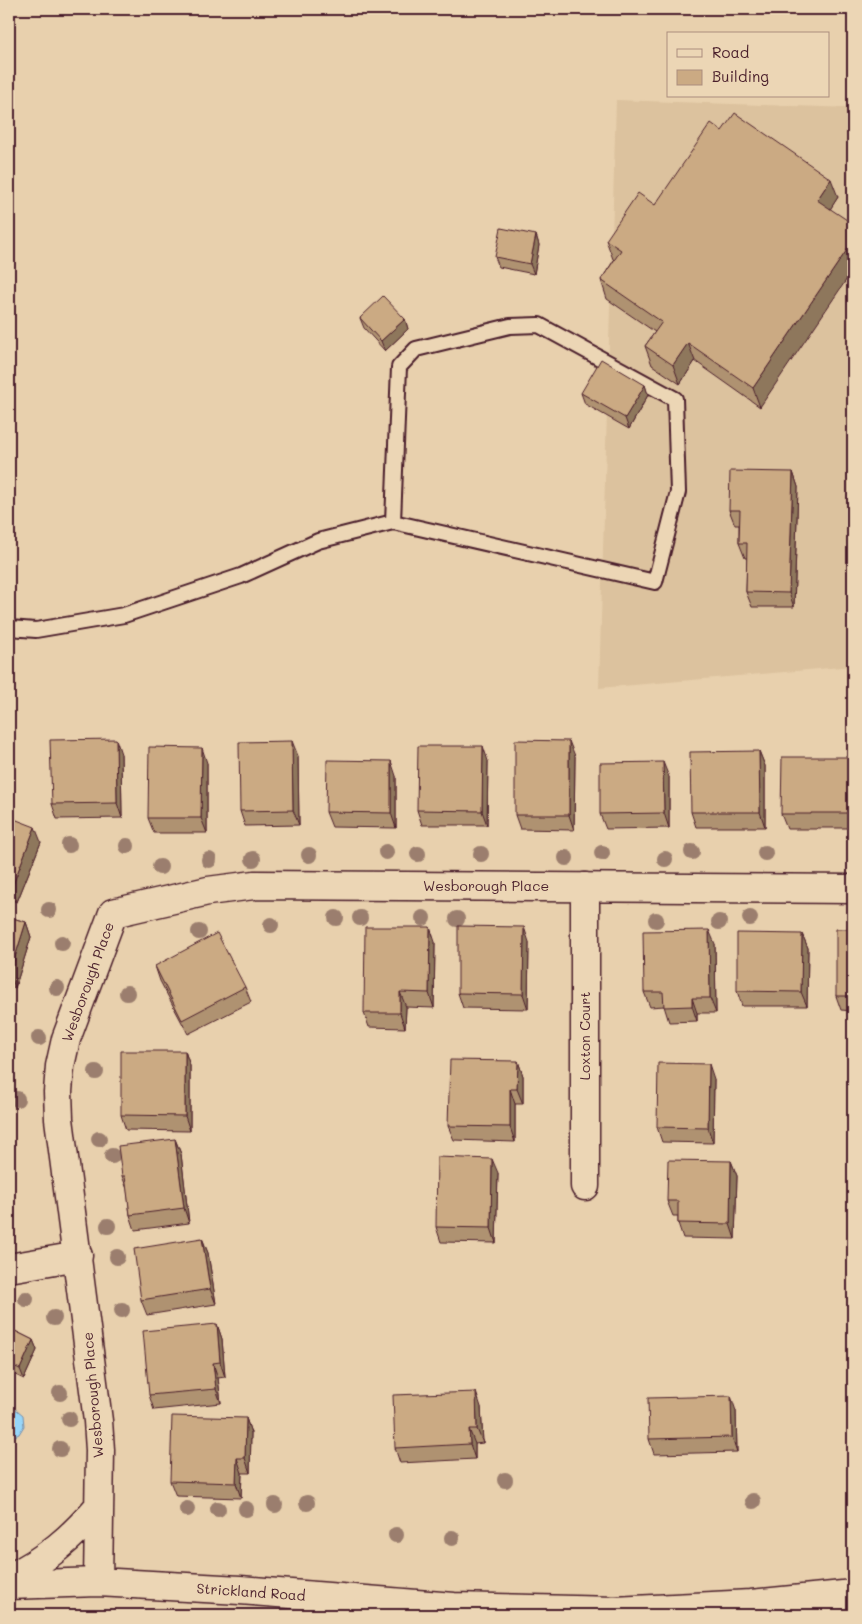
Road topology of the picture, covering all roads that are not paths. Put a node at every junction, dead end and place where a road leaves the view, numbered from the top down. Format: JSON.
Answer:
{"nodes":[{"id":1,"x":393,"y":522,"type":"junction"},
{"id":2,"x":9,"y":628,"type":"edge"},
{"id":3,"x":585,"y":887,"type":"junction"},
{"id":4,"x":853,"y":889,"type":"edge"},
{"id":5,"x":585,"y":1186,"type":"dead end"},
{"id":6,"x":78,"y":1256,"type":"junction"},
{"id":7,"x":9,"y":1268,"type":"edge"},
{"id":8,"x":99,"y":1506,"type":"junction"},
{"id":9,"x":9,"y":1578,"type":"edge"},
{"id":10,"x":98,"y":1582,"type":"junction"},
{"id":11,"x":9,"y":1585,"type":"edge"},
{"id":12,"x":853,"y":1594,"type":"edge"},
{"id":13,"x":615,"y":1613,"type":"edge"},
{"id":14,"x":649,"y":1613,"type":"edge"}],
"edges":[{"from":1,"to":1,"type":"lane"},
{"from":1,"to":2,"type":"lane"},
{"from":3,"to":4,"type":"street","name":"Wesborough Place"},
{"from":3,"to":5,"type":"street","name":"Loxton Court"},
{"from":3,"to":6,"type":"street","name":"Wesborough Place"},
{"from":6,"to":7,"type":"street"},
{"from":6,"to":8,"type":"street","name":"Wesborough Place"},
{"from":8,"to":9,"type":"street"},
{"from":8,"to":10,"type":"street","name":"Wesborough Place"},
{"from":10,"to":11,"type":"street","name":"Strickland Road"},
{"from":10,"to":13,"type":"street","name":"Strickland Road"},
{"from":12,"to":14,"type":"street","name":"Strickland Road"},
{"from":13,"to":14,"type":"street","name":"Strickland Road"}]}
